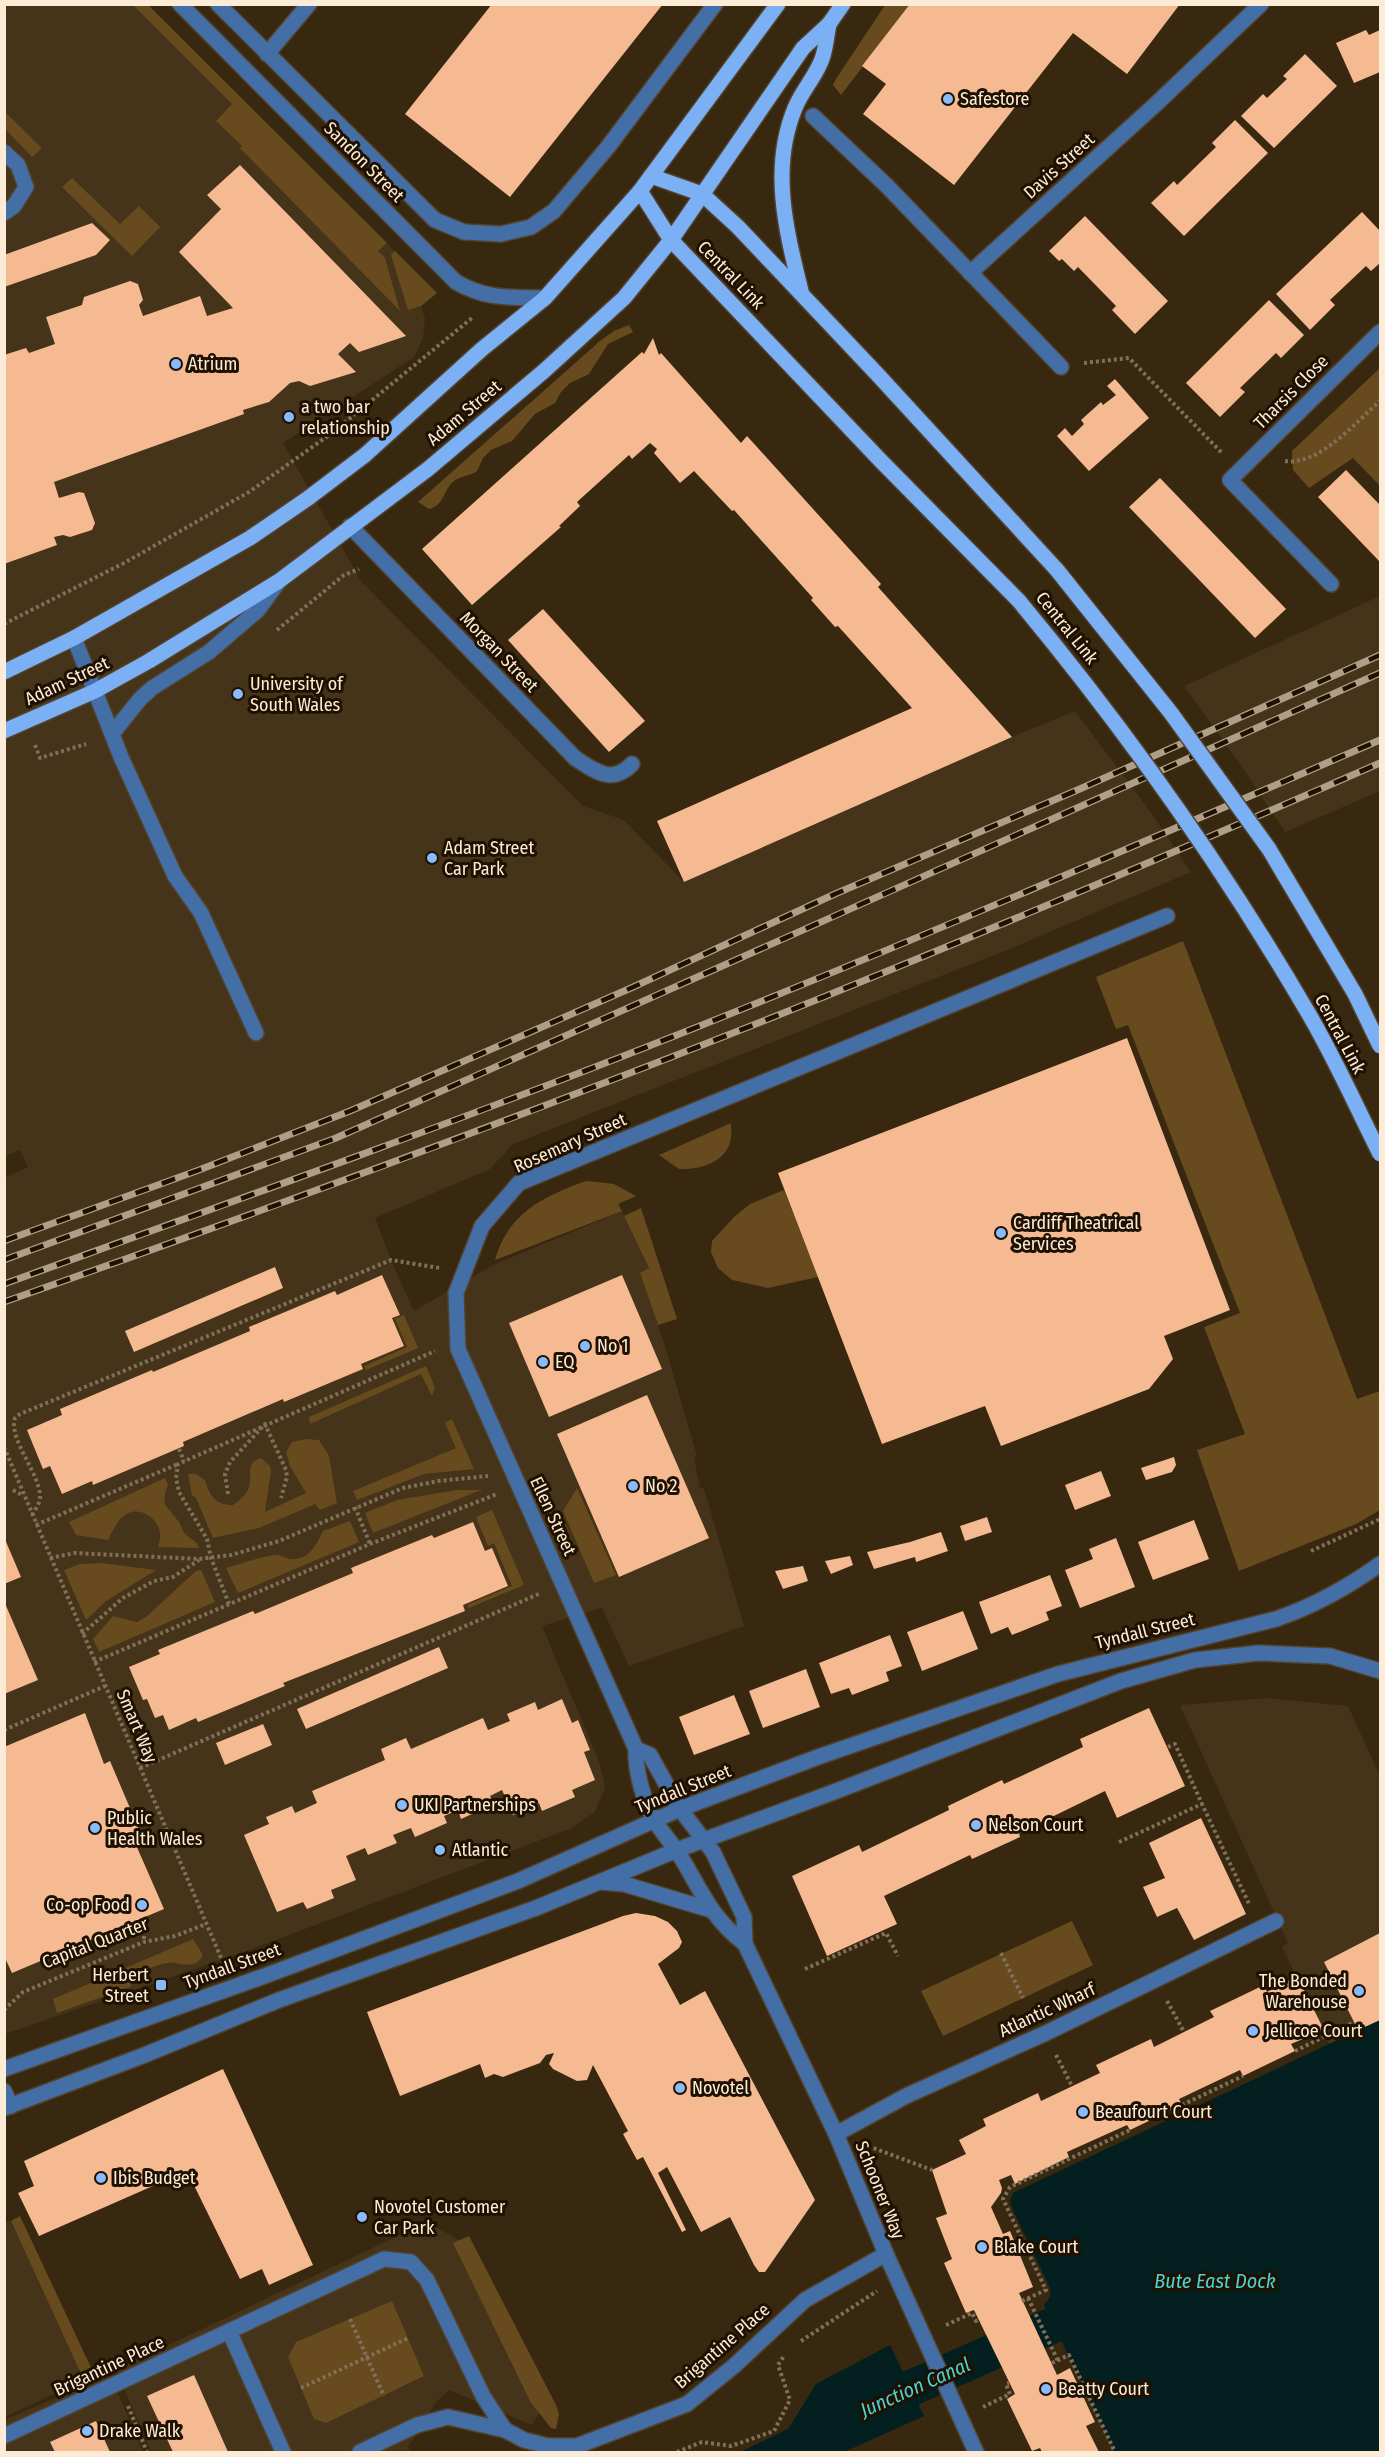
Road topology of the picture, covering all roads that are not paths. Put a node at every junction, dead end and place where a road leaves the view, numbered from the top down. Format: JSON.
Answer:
{"nodes":[{"id":1,"x":180,"y":4,"type":"edge"},
{"id":2,"x":218,"y":4,"type":"edge"},
{"id":3,"x":309,"y":4,"type":"edge"},
{"id":4,"x":715,"y":4,"type":"edge"},
{"id":5,"x":778,"y":4,"type":"edge"},
{"id":6,"x":843,"y":4,"type":"edge"},
{"id":7,"x":1261,"y":4,"type":"edge"},
{"id":8,"x":829,"y":24,"type":"junction"},
{"id":9,"x":267,"y":54,"type":"junction"},
{"id":10,"x":813,"y":116,"type":"dead end"},
{"id":11,"x":4,"y":152,"type":"edge"},
{"id":12,"x":651,"y":176,"type":"junction"},
{"id":13,"x":640,"y":191,"type":"junction"},
{"id":14,"x":702,"y":194,"type":"junction"},
{"id":15,"x":4,"y":213,"type":"edge"},
{"id":16,"x":671,"y":240,"type":"junction"},
{"id":17,"x":970,"y":273,"type":"junction"},
{"id":18,"x":801,"y":293,"type":"junction"},
{"id":19,"x":545,"y":298,"type":"junction"},
{"id":20,"x":1380,"y":332,"type":"edge"},
{"id":21,"x":1060,"y":368,"type":"road end"},
{"id":22,"x":350,"y":526,"type":"junction"},
{"id":23,"x":279,"y":581,"type":"junction"},
{"id":24,"x":1331,"y":584,"type":"dead end"},
{"id":25,"x":74,"y":639,"type":"junction"},
{"id":26,"x":4,"y":672,"type":"edge"},
{"id":27,"x":95,"y":691,"type":"junction"},
{"id":28,"x":4,"y":730,"type":"edge"},
{"id":29,"x":112,"y":734,"type":"junction"},
{"id":30,"x":632,"y":764,"type":"dead end"},
{"id":31,"x":1167,"y":916,"type":"dead end"},
{"id":32,"x":256,"y":1033,"type":"dead end"},
{"id":33,"x":1380,"y":1046,"type":"edge"},
{"id":34,"x":1380,"y":1154,"type":"edge"},
{"id":35,"x":456,"y":1293,"type":"joint"},
{"id":36,"x":1380,"y":1564,"type":"edge"},
{"id":37,"x":1380,"y":1671,"type":"edge"},
{"id":38,"x":636,"y":1749,"type":"junction"},
{"id":39,"x":680,"y":1809,"type":"junction"},
{"id":40,"x":655,"y":1821,"type":"junction"},
{"id":41,"x":706,"y":1840,"type":"junction"},
{"id":42,"x":676,"y":1850,"type":"junction"},
{"id":43,"x":598,"y":1882,"type":"junction"},
{"id":44,"x":711,"y":1910,"type":"junction"},
{"id":45,"x":1276,"y":1921,"type":"dead end"},
{"id":46,"x":745,"y":1944,"type":"junction"},
{"id":47,"x":4,"y":2069,"type":"edge"},
{"id":48,"x":4,"y":2091,"type":"edge"},
{"id":49,"x":8,"y":2107,"type":"edge"},
{"id":50,"x":836,"y":2134,"type":"junction"},
{"id":51,"x":886,"y":2254,"type":"junction"},
{"id":52,"x":229,"y":2331,"type":"junction"},
{"id":53,"x":505,"y":2430,"type":"junction"},
{"id":54,"x":4,"y":2436,"type":"edge"},
{"id":55,"x":283,"y":2452,"type":"edge"},
{"id":56,"x":360,"y":2452,"type":"edge"},
{"id":57,"x":976,"y":2452,"type":"edge"}],
"edges":[{"from":1,"to":19,"type":"street","name":"Sandon Street"},
{"from":2,"to":9,"type":"street"},
{"from":3,"to":9,"type":"street"},
{"from":4,"to":9,"type":"street"},
{"from":5,"to":12,"type":"main road","name":"Adam Street"},
{"from":6,"to":8,"type":"main road","name":"Adam Street"},
{"from":7,"to":17,"type":"street","name":"Davis Street"},
{"from":8,"to":14,"type":"main road","name":"Adam Street"},
{"from":8,"to":18,"type":"main road"},
{"from":10,"to":17,"type":"street"},
{"from":11,"to":15,"type":"street"},
{"from":12,"to":13,"type":"main road","name":"Adam Street"},
{"from":12,"to":14,"type":"main road","name":"Central Link"},
{"from":13,"to":16,"type":"main road","name":"Central Link"},
{"from":13,"to":19,"type":"main road","name":"Adam Street"},
{"from":14,"to":16,"type":"main road","name":"Adam Street"},
{"from":14,"to":18,"type":"main road","name":"Central Link"},
{"from":16,"to":22,"type":"main road","name":"Adam Street"},
{"from":16,"to":34,"type":"main road","name":"Central Link","bridge":true},
{"from":17,"to":21,"type":"street"},
{"from":18,"to":33,"type":"main road","name":"Central Link","bridge":true},
{"from":19,"to":25,"type":"main road","name":"Adam Street"},
{"from":20,"to":24,"type":"street","name":"Tharsis Close"},
{"from":22,"to":23,"type":"main road","name":"Adam Street"},
{"from":22,"to":30,"type":"street","name":"Morgan Street"},
{"from":23,"to":27,"type":"main road","name":"Adam Street"},
{"from":23,"to":29,"type":"street"},
{"from":25,"to":26,"type":"main road","name":"Adam Street"},
{"from":25,"to":27,"type":"street"},
{"from":27,"to":28,"type":"main road","name":"Adam Street"},
{"from":27,"to":29,"type":"street"},
{"from":29,"to":32,"type":"street"},
{"from":31,"to":35,"type":"street","name":"Rosemary Street"},
{"from":35,"to":38,"type":"street","name":"Ellen Street"},
{"from":36,"to":39,"type":"street","name":"Tyndall Street"},
{"from":37,"to":41,"type":"street"},
{"from":38,"to":39,"type":"street","name":"Ellen Street"},
{"from":38,"to":40,"type":"street","name":"Ellen Street"},
{"from":39,"to":40,"type":"street","name":"Tyndall Street"},
{"from":39,"to":41,"type":"street","name":"Ellen Street"},
{"from":40,"to":42,"type":"street","name":"Ellen Street"},
{"from":40,"to":47,"type":"street","name":"Tyndall Street"},
{"from":41,"to":42,"type":"street"},
{"from":41,"to":46,"type":"street","name":"Schooner Way"},
{"from":42,"to":43,"type":"street"},
{"from":42,"to":44,"type":"street","name":"Schooner Way"},
{"from":43,"to":44,"type":"street"},
{"from":43,"to":49,"type":"street"},
{"from":44,"to":46,"type":"street","name":"Schooner Way"},
{"from":45,"to":50,"type":"street","name":"Atlantic Wharf"},
{"from":46,"to":50,"type":"street","name":"Schooner Way"},
{"from":48,"to":49,"type":"street"},
{"from":50,"to":51,"type":"street","name":"Schooner Way"},
{"from":51,"to":53,"type":"street","name":"Brigantine Place"},
{"from":51,"to":57,"type":"street","name":"Schooner Way"},
{"from":52,"to":53,"type":"street","name":"Brigantine Place"},
{"from":52,"to":54,"type":"street","name":"Brigantine Place"},
{"from":52,"to":55,"type":"street"},
{"from":53,"to":56,"type":"street","name":"Brigantine Place"}]}
